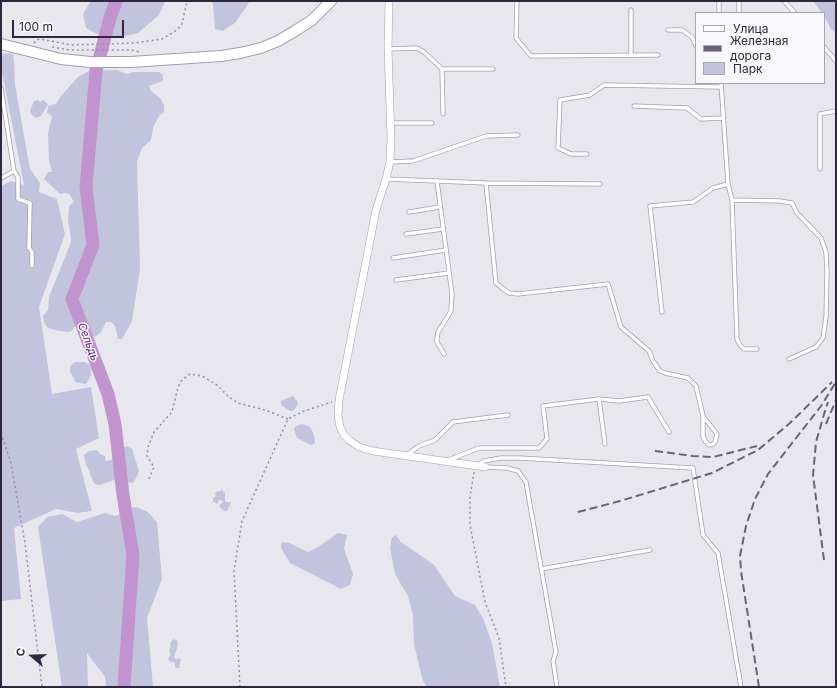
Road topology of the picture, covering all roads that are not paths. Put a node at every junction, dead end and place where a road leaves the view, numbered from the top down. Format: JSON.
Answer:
{"nodes":[{"id":1,"x":331,"y":1,"type":"edge"},
{"id":2,"x":389,"y":1,"type":"edge"},
{"id":3,"x":517,"y":1,"type":"edge"},
{"id":4,"x":719,"y":1,"type":"edge"},
{"id":5,"x":738,"y":1,"type":"edge"},
{"id":6,"x":784,"y":1,"type":"edge"},
{"id":7,"x":631,"y":10,"type":"dead end"},
{"id":8,"x":719,"y":12,"type":"edge"},
{"id":9,"x":739,"y":12,"type":"edge"},
{"id":10,"x":794,"y":12,"type":"edge"},
{"id":11,"x":668,"y":30,"type":"dead end"},
{"id":12,"x":1,"y":44,"type":"edge"},
{"id":13,"x":695,"y":44,"type":"edge"},
{"id":14,"x":825,"y":48,"type":"edge"},
{"id":15,"x":388,"y":49,"type":"junction"},
{"id":16,"x":631,"y":55,"type":"junction"},
{"id":17,"x":658,"y":55,"type":"dead end"},
{"id":18,"x":836,"y":61,"type":"edge"},
{"id":19,"x":442,"y":69,"type":"junction"},
{"id":20,"x":493,"y":69,"type":"dead end"},
{"id":21,"x":721,"y":85,"type":"edge"},
{"id":22,"x":1,"y":88,"type":"edge"},
{"id":23,"x":634,"y":106,"type":"dead end"},
{"id":24,"x":836,"y":111,"type":"edge"},
{"id":25,"x":443,"y":114,"type":"dead end"},
{"id":26,"x":723,"y":118,"type":"junction"},
{"id":27,"x":390,"y":123,"type":"junction"},
{"id":28,"x":432,"y":123,"type":"dead end"},
{"id":29,"x":518,"y":136,"type":"dead end"},
{"id":30,"x":587,"y":154,"type":"dead end"},
{"id":31,"x":390,"y":162,"type":"junction"},
{"id":32,"x":820,"y":169,"type":"dead end"},
{"id":33,"x":14,"y":171,"type":"junction"},
{"id":34,"x":1,"y":178,"type":"edge"},
{"id":35,"x":386,"y":179,"type":"junction"},
{"id":36,"x":437,"y":181,"type":"junction"},
{"id":37,"x":486,"y":183,"type":"junction"},
{"id":38,"x":600,"y":184,"type":"dead end"},
{"id":39,"x":728,"y":184,"type":"junction"},
{"id":40,"x":732,"y":200,"type":"junction"},
{"id":41,"x":440,"y":207,"type":"junction"},
{"id":42,"x":409,"y":212,"type":"dead end"},
{"id":43,"x":444,"y":229,"type":"junction"},
{"id":44,"x":406,"y":234,"type":"dead end"},
{"id":45,"x":446,"y":250,"type":"junction"},
{"id":46,"x":393,"y":258,"type":"dead end"},
{"id":47,"x":32,"y":266,"type":"dead end"},
{"id":48,"x":449,"y":273,"type":"junction"},
{"id":49,"x":396,"y":280,"type":"dead end"},
{"id":50,"x":662,"y":312,"type":"dead end"},
{"id":51,"x":757,"y":349,"type":"dead end"},
{"id":52,"x":444,"y":354,"type":"dead end"},
{"id":53,"x":789,"y":359,"type":"dead end"},
{"id":54,"x":599,"y":399,"type":"junction"},
{"id":55,"x":508,"y":416,"type":"dead end"},
{"id":56,"x":703,"y":416,"type":"junction"},
{"id":57,"x":669,"y":432,"type":"dead end"},
{"id":58,"x":605,"y":444,"type":"dead end"},
{"id":59,"x":404,"y":456,"type":"junction"},
{"id":60,"x":444,"y":462,"type":"junction"},
{"id":61,"x":475,"y":467,"type":"junction"},
{"id":62,"x":485,"y":467,"type":"joint"},
{"id":63,"x":650,"y":550,"type":"dead end"},
{"id":64,"x":541,"y":569,"type":"junction"},
{"id":65,"x":558,"y":687,"type":"edge"},
{"id":66,"x":741,"y":687,"type":"edge"}],
"edges":[{"from":1,"to":12,"type":"main road"},
{"from":2,"to":15,"type":"street"},
{"from":3,"to":16,"type":"lane"},
{"from":4,"to":8,"type":"lane"},
{"from":5,"to":9,"type":"lane"},
{"from":6,"to":10,"type":"lane"},
{"from":7,"to":16,"type":"lane"},
{"from":11,"to":13,"type":"lane"},
{"from":14,"to":18,"type":"lane"},
{"from":15,"to":19,"type":"lane"},
{"from":15,"to":27,"type":"street"},
{"from":16,"to":17,"type":"lane"},
{"from":19,"to":20,"type":"lane"},
{"from":19,"to":25,"type":"lane"},
{"from":21,"to":26,"type":"lane"},
{"from":21,"to":30,"type":"lane"},
{"from":22,"to":33,"type":"lane"},
{"from":23,"to":26,"type":"lane"},
{"from":24,"to":32,"type":"lane"},
{"from":26,"to":39,"type":"lane"},
{"from":27,"to":28,"type":"lane"},
{"from":27,"to":31,"type":"street"},
{"from":29,"to":31,"type":"lane"},
{"from":31,"to":35,"type":"street"},
{"from":33,"to":34,"type":"lane"},
{"from":33,"to":47,"type":"lane"},
{"from":35,"to":36,"type":"lane"},
{"from":35,"to":59,"type":"street"},
{"from":36,"to":37,"type":"lane"},
{"from":36,"to":41,"type":"lane"},
{"from":37,"to":38,"type":"lane"},
{"from":37,"to":56,"type":"lane"},
{"from":39,"to":40,"type":"lane"},
{"from":39,"to":50,"type":"lane"},
{"from":40,"to":51,"type":"lane"},
{"from":40,"to":53,"type":"lane"},
{"from":41,"to":42,"type":"lane"},
{"from":41,"to":43,"type":"lane"},
{"from":43,"to":44,"type":"lane"},
{"from":43,"to":45,"type":"lane"},
{"from":45,"to":46,"type":"lane"},
{"from":45,"to":48,"type":"lane"},
{"from":48,"to":49,"type":"lane"},
{"from":48,"to":52,"type":"lane"},
{"from":54,"to":57,"type":"lane"},
{"from":54,"to":58,"type":"lane"},
{"from":54,"to":60,"type":"lane"},
{"from":55,"to":59,"type":"lane"},
{"from":56,"to":56,"type":"lane"},
{"from":59,"to":60,"type":"street"},
{"from":60,"to":61,"type":"street"},
{"from":61,"to":62,"type":"street"},
{"from":61,"to":66,"type":"lane"},
{"from":62,"to":64,"type":"lane"},
{"from":63,"to":64,"type":"lane"},
{"from":64,"to":65,"type":"lane"}]}
